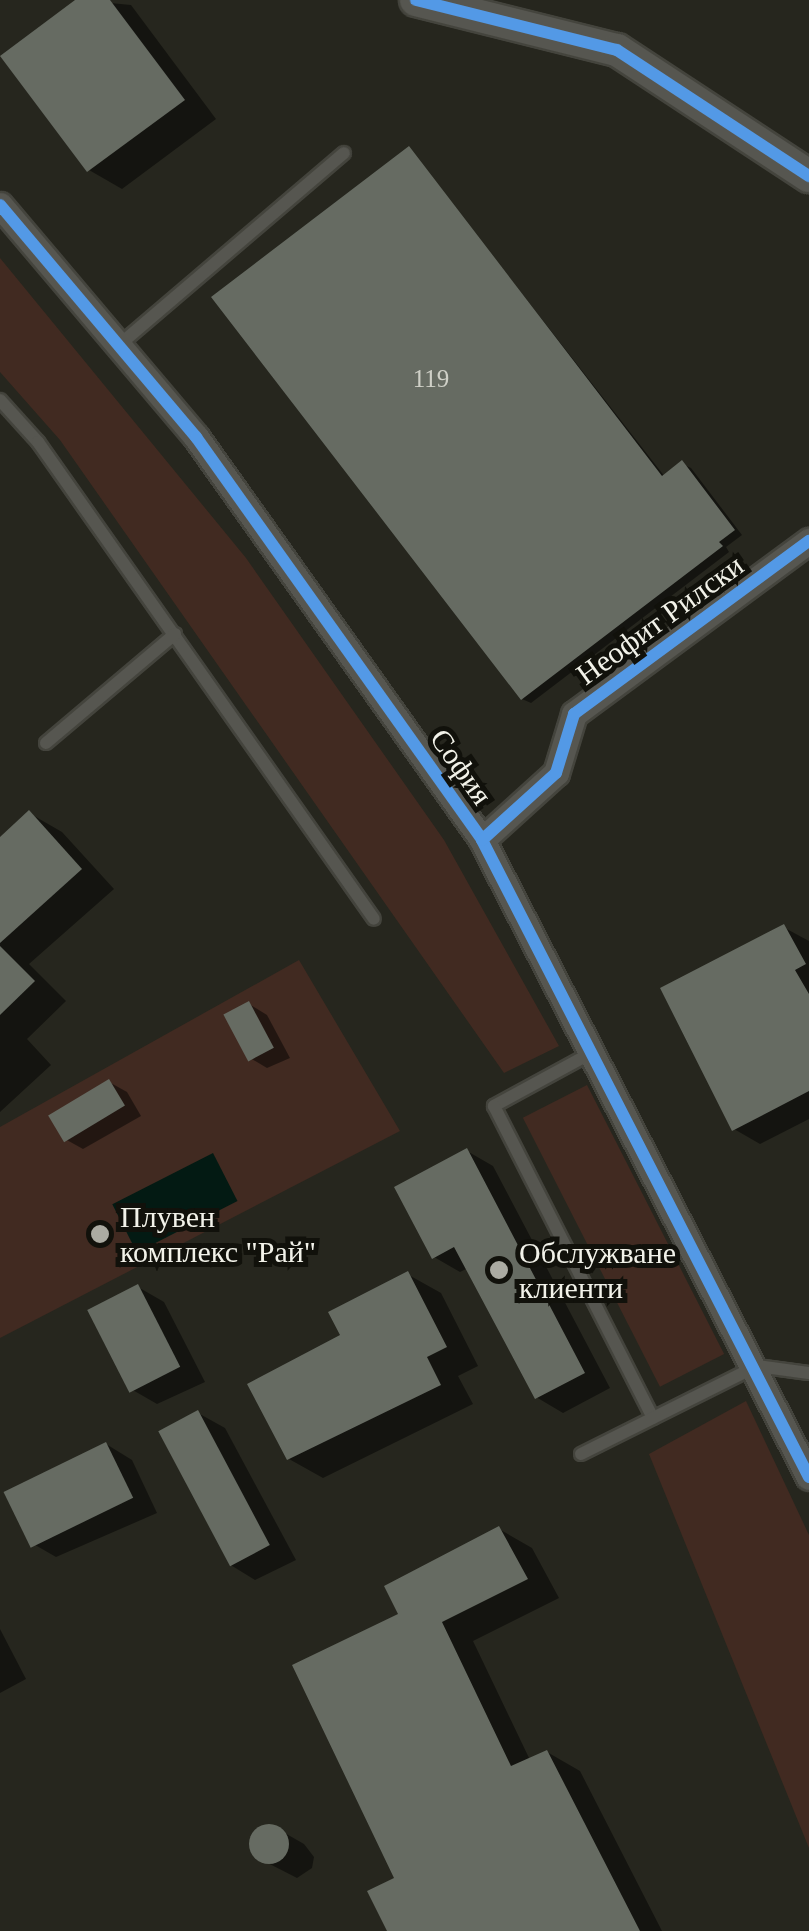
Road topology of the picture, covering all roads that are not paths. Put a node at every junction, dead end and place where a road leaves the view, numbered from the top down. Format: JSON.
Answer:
{"nodes":[{"id":1,"x":416,"y":0,"type":"edge"},
{"id":2,"x":488,"y":7,"type":"edge"},
{"id":3,"x":344,"y":153,"type":"dead end"},
{"id":4,"x":809,"y":176,"type":"edge"},
{"id":5,"x":0,"y":205,"type":"edge"},
{"id":6,"x":118,"y":346,"type":"junction"},
{"id":7,"x":0,"y":400,"type":"edge"},
{"id":8,"x":809,"y":541,"type":"edge"},
{"id":9,"x":175,"y":634,"type":"junction"},
{"id":10,"x":46,"y":743,"type":"dead end"},
{"id":11,"x":482,"y":840,"type":"junction"},
{"id":12,"x":374,"y":919,"type":"dead end"},
{"id":13,"x":592,"y":1052,"type":"junction"},
{"id":14,"x":757,"y":1366,"type":"junction"},
{"id":15,"x":809,"y":1372,"type":"edge"},
{"id":16,"x":653,"y":1418,"type":"junction"},
{"id":17,"x":581,"y":1454,"type":"dead end"},
{"id":18,"x":809,"y":1476,"type":"edge"}],
"edges":[{"from":1,"to":2,"type":"street"},
{"from":2,"to":4,"type":"street"},
{"from":3,"to":6,"type":"lane"},
{"from":5,"to":6,"type":"street","name":"София"},
{"from":6,"to":11,"type":"street","name":"София"},
{"from":7,"to":9,"type":"lane"},
{"from":8,"to":11,"type":"street","name":"Неофит Рилски"},
{"from":9,"to":10,"type":"lane"},
{"from":9,"to":12,"type":"lane"},
{"from":11,"to":13,"type":"street","name":"София"},
{"from":13,"to":14,"type":"street","name":"София"},
{"from":13,"to":16,"type":"lane"},
{"from":14,"to":15,"type":"lane"},
{"from":14,"to":16,"type":"lane"},
{"from":14,"to":18,"type":"street","name":"София"},
{"from":16,"to":17,"type":"lane"}]}
